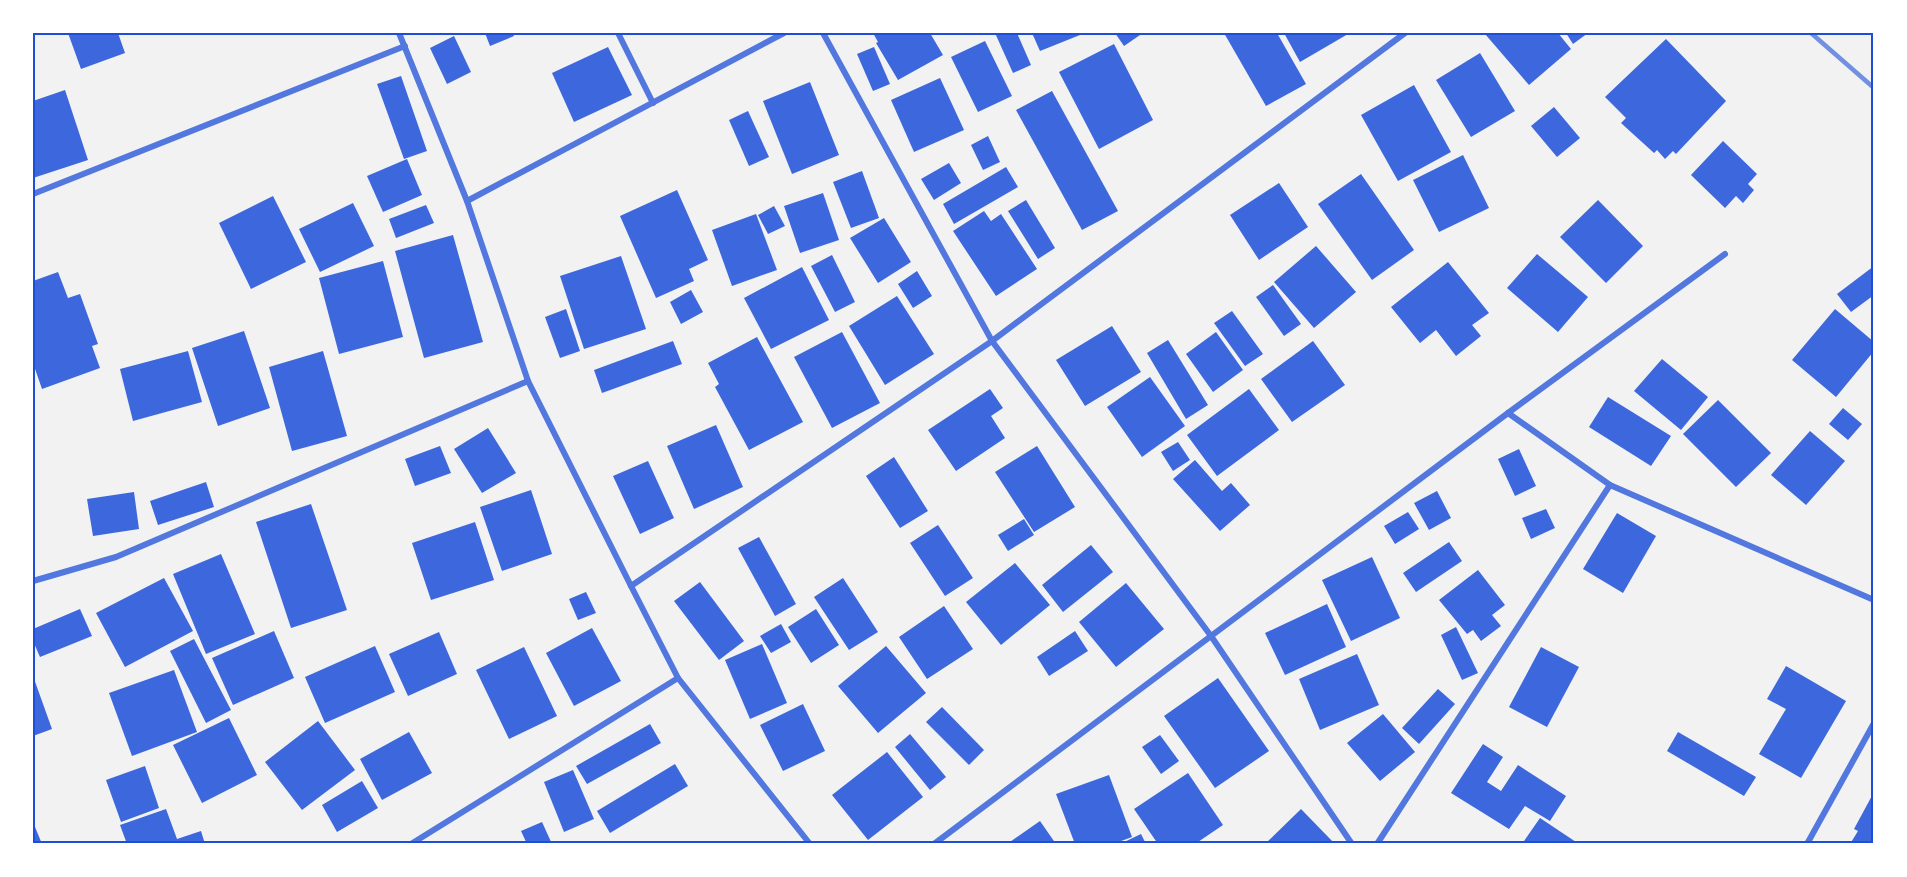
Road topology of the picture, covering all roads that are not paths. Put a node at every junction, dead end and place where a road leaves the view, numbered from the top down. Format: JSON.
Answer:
{"nodes":[{"id":1,"x":399,"y":33,"type":"edge"},
{"id":2,"x":618,"y":33,"type":"edge"},
{"id":3,"x":784,"y":33,"type":"edge"},
{"id":4,"x":823,"y":33,"type":"edge"},
{"id":5,"x":1405,"y":33,"type":"edge"},
{"id":6,"x":405,"y":46,"type":"junction"},
{"id":7,"x":653,"y":103,"type":"junction"},
{"id":8,"x":33,"y":194,"type":"edge"},
{"id":9,"x":467,"y":201,"type":"junction"},
{"id":10,"x":1725,"y":254,"type":"dead end"},
{"id":11,"x":992,"y":341,"type":"junction"},
{"id":12,"x":528,"y":381,"type":"junction"},
{"id":13,"x":1508,"y":413,"type":"junction"},
{"id":14,"x":1610,"y":485,"type":"junction"},
{"id":15,"x":33,"y":581,"type":"edge"},
{"id":16,"x":631,"y":586,"type":"junction"},
{"id":17,"x":1874,"y":600,"type":"edge"},
{"id":18,"x":1211,"y":636,"type":"junction"},
{"id":19,"x":678,"y":678,"type":"junction"},
{"id":20,"x":1874,"y":723,"type":"edge"},
{"id":21,"x":411,"y":844,"type":"edge"},
{"id":22,"x":810,"y":844,"type":"edge"},
{"id":23,"x":934,"y":844,"type":"edge"},
{"id":24,"x":1352,"y":844,"type":"edge"},
{"id":25,"x":1377,"y":844,"type":"edge"},
{"id":26,"x":1807,"y":844,"type":"edge"}],
"edges":[{"from":1,"to":6,"type":"street"},
{"from":2,"to":7,"type":"street"},
{"from":3,"to":7,"type":"street"},
{"from":4,"to":11,"type":"street"},
{"from":5,"to":11,"type":"street"},
{"from":6,"to":8,"type":"street"},
{"from":6,"to":9,"type":"street"},
{"from":7,"to":9,"type":"street"},
{"from":9,"to":12,"type":"street"},
{"from":10,"to":13,"type":"street"},
{"from":11,"to":16,"type":"street"},
{"from":11,"to":18,"type":"street"},
{"from":12,"to":15,"type":"street"},
{"from":12,"to":16,"type":"street"},
{"from":13,"to":14,"type":"street"},
{"from":13,"to":18,"type":"street"},
{"from":14,"to":17,"type":"street"},
{"from":14,"to":25,"type":"street"},
{"from":16,"to":19,"type":"street"},
{"from":18,"to":23,"type":"street"},
{"from":18,"to":24,"type":"street"},
{"from":19,"to":21,"type":"street"},
{"from":19,"to":22,"type":"street"},
{"from":20,"to":26,"type":"street"}]}
